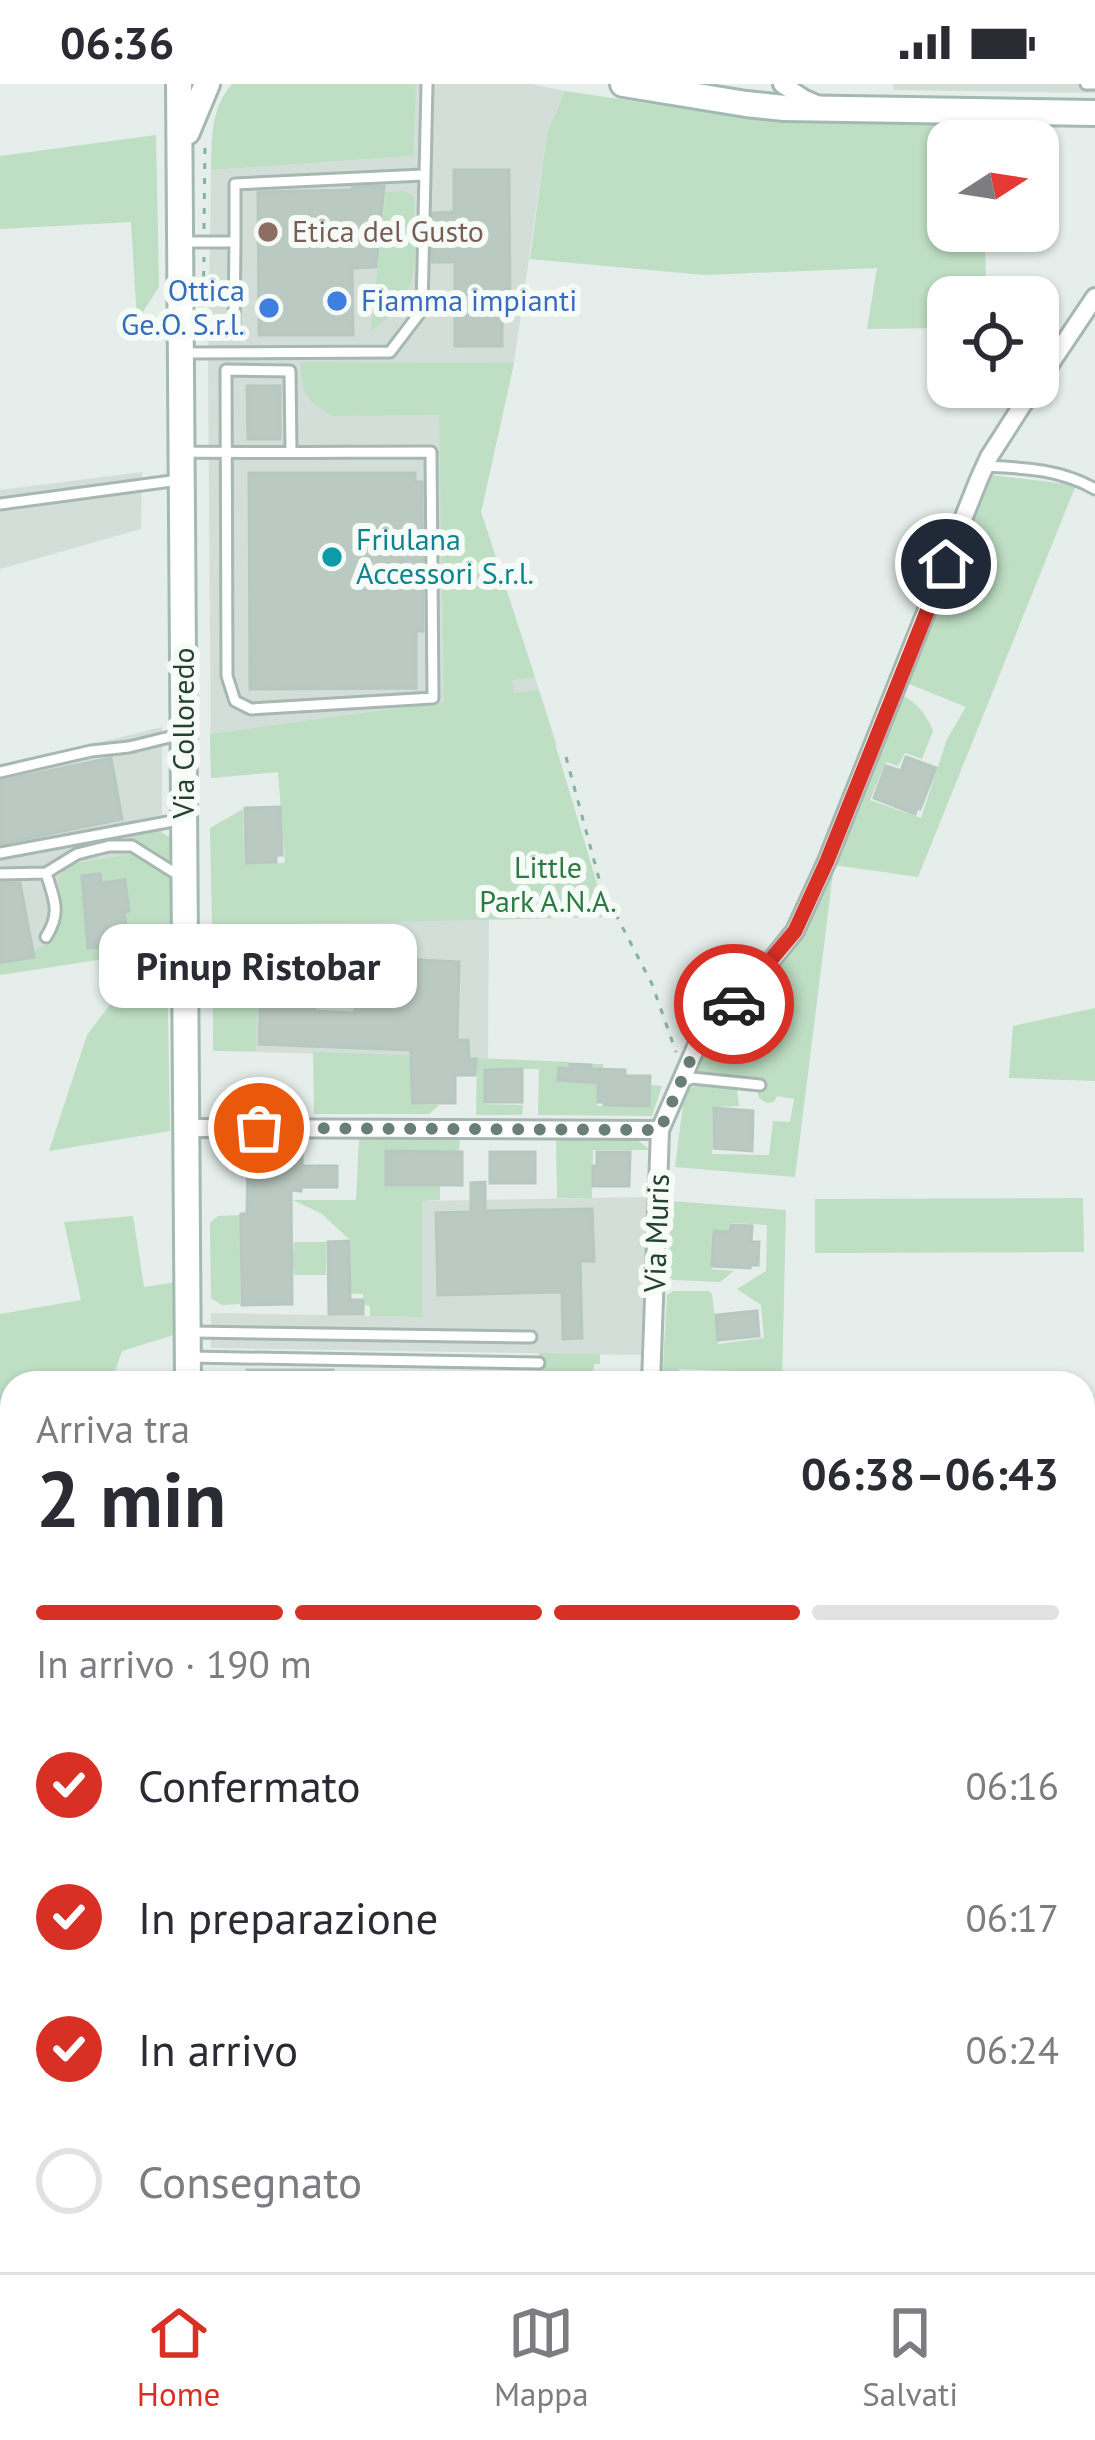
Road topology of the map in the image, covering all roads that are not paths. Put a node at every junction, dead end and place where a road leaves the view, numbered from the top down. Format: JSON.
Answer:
{"nodes":[{"id":1,"x":179,"y":84,"type":"edge"},
{"id":2,"x":207,"y":84,"type":"edge"},
{"id":3,"x":427,"y":84,"type":"edge"},
{"id":4,"x":623,"y":84,"type":"edge"},
{"id":5,"x":782,"y":84,"type":"edge"},
{"id":6,"x":1086,"y":84,"type":"edge"},
{"id":7,"x":1095,"y":84,"type":"edge"},
{"id":8,"x":681,"y":88,"type":"edge"},
{"id":9,"x":743,"y":94,"type":"edge"},
{"id":10,"x":831,"y":110,"type":"junction"},
{"id":11,"x":1095,"y":113,"type":"edge"},
{"id":12,"x":179,"y":158,"type":"junction"},
{"id":13,"x":423,"y":175,"type":"junction"},
{"id":14,"x":180,"y":242,"type":"junction"},
{"id":15,"x":235,"y":242,"type":"junction"},
{"id":16,"x":1095,"y":297,"type":"edge"},
{"id":17,"x":234,"y":326,"type":"dead end"},
{"id":18,"x":1059,"y":350,"type":"edge"},
{"id":19,"x":182,"y":353,"type":"junction"},
{"id":20,"x":1020,"y":408,"type":"edge"},
{"id":21,"x":182,"y":452,"type":"junction"},
{"id":22,"x":226,"y":452,"type":"junction"},
{"id":23,"x":291,"y":452,"type":"junction"},
{"id":24,"x":985,"y":466,"type":"junction"},
{"id":25,"x":182,"y":479,"type":"junction"},
{"id":26,"x":1095,"y":489,"type":"edge"},
{"id":27,"x":0,"y":504,"type":"edge"},
{"id":28,"x":184,"y":734,"type":"junction"},
{"id":29,"x":0,"y":772,"type":"edge"},
{"id":30,"x":184,"y":819,"type":"junction"},
{"id":31,"x":0,"y":853,"type":"edge"},
{"id":32,"x":46,"y":873,"type":"junction"},
{"id":33,"x":0,"y":874,"type":"edge"},
{"id":34,"x":184,"y":880,"type":"junction"},
{"id":35,"x":46,"y":937,"type":"dead end"},
{"id":36,"x":680,"y":1084,"type":"junction"},
{"id":37,"x":760,"y":1085,"type":"dead end"},
{"id":38,"x":186,"y":1127,"type":"junction"},
{"id":39,"x":660,"y":1130,"type":"junction"},
{"id":40,"x":531,"y":1337,"type":"dead end"},
{"id":41,"x":188,"y":1357,"type":"edge"},
{"id":42,"x":539,"y":1363,"type":"dead end"},
{"id":43,"x":651,"y":1371,"type":"edge"}],
"edges":[{"from":1,"to":12,"type":"main road","name":"Via Colloredo"},
{"from":2,"to":12,"type":"main road"},
{"from":3,"to":13,"type":"lane"},
{"from":4,"to":8,"type":"main road"},
{"from":5,"to":10,"type":"street"},
{"from":6,"to":7,"type":"lane"},
{"from":8,"to":9,"type":"main road"},
{"from":9,"to":10,"type":"main road"},
{"from":10,"to":11,"type":"main road"},
{"from":12,"to":14,"type":"main road","name":"Via Colloredo"},
{"from":13,"to":15,"type":"lane"},
{"from":13,"to":19,"type":"lane"},
{"from":14,"to":15,"type":"lane"},
{"from":14,"to":19,"type":"main road","name":"Via Colloredo"},
{"from":15,"to":17,"type":"lane"},
{"from":16,"to":18,"type":"street","name":"Via Muris"},
{"from":19,"to":21,"type":"main road","name":"Via Colloredo"},
{"from":20,"to":24,"type":"street","name":"Via Muris"},
{"from":21,"to":22,"type":"lane"},
{"from":21,"to":25,"type":"main road","name":"Via Colloredo"},
{"from":22,"to":23,"type":"lane"},
{"from":22,"to":23,"type":"lane"},
{"from":22,"to":23,"type":"lane"},
{"from":24,"to":26,"type":"lane"},
{"from":24,"to":36,"type":"street","name":"Via Muris"},
{"from":25,"to":27,"type":"lane"},
{"from":25,"to":28,"type":"main road","name":"Via Colloredo"},
{"from":28,"to":29,"type":"lane"},
{"from":28,"to":30,"type":"main road","name":"Via Colloredo"},
{"from":30,"to":31,"type":"lane"},
{"from":30,"to":34,"type":"main road","name":"Via Colloredo"},
{"from":32,"to":33,"type":"lane"},
{"from":32,"to":34,"type":"lane"},
{"from":32,"to":35,"type":"lane"},
{"from":34,"to":38,"type":"main road","name":"Via Colloredo"},
{"from":36,"to":37,"type":"lane"},
{"from":36,"to":39,"type":"street","name":"Via Muris"},
{"from":38,"to":39,"type":"street"},
{"from":38,"to":41,"type":"main road","name":"Via Colloredo"},
{"from":39,"to":43,"type":"street","name":"Via Muris"},
{"from":40,"to":41,"type":"lane"},
{"from":41,"to":42,"type":"lane"}]}
